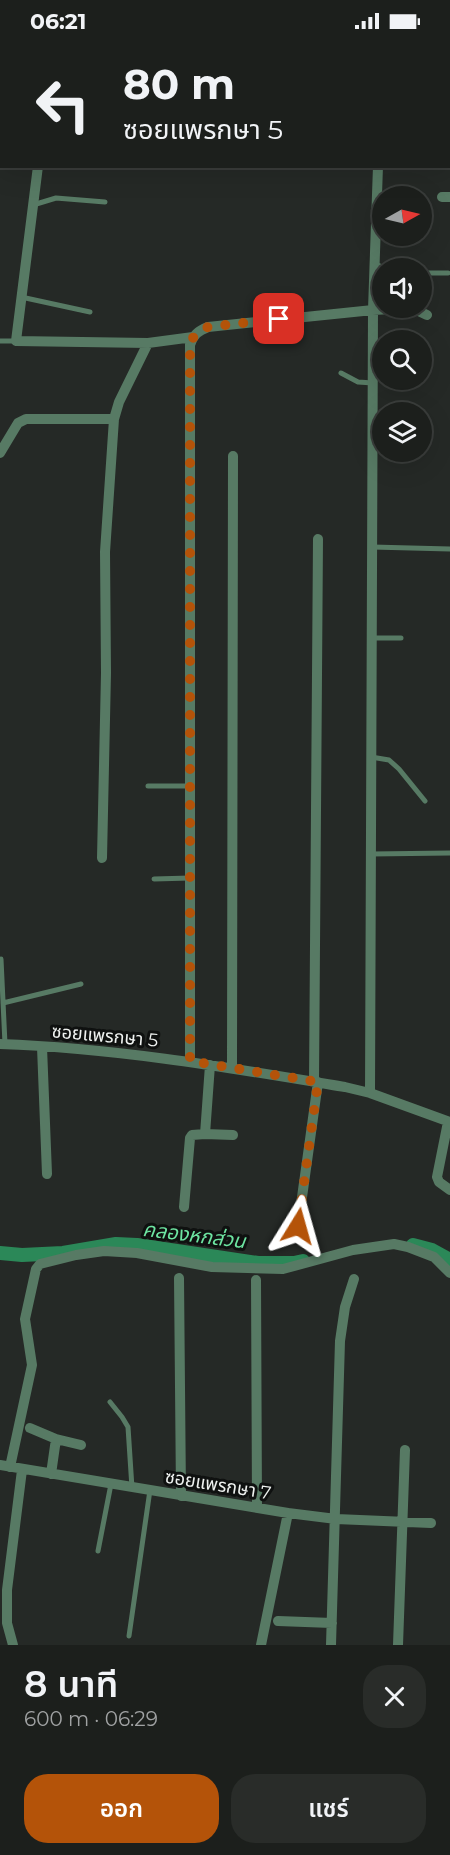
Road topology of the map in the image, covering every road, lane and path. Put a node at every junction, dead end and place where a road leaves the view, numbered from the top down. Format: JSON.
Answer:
{"nodes":[{"id":1,"x":38,"y":168,"type":"edge"},
{"id":2,"x":378,"y":168,"type":"edge"},
{"id":3,"x":105,"y":202,"type":"dead end"},
{"id":4,"x":33,"y":206,"type":"junction"},
{"id":5,"x":380,"y":258,"type":"edge"},
{"id":6,"x":432,"y":273,"type":"edge"},
{"id":7,"x":448,"y":273,"type":"dead end"},
{"id":8,"x":21,"y":297,"type":"junction"},
{"id":9,"x":372,"y":310,"type":"edge"},
{"id":10,"x":90,"y":312,"type":"dead end"},
{"id":11,"x":193,"y":337,"type":"junction"},
{"id":12,"x":0,"y":341,"type":"edge"},
{"id":13,"x":16,"y":341,"type":"junction"},
{"id":14,"x":148,"y":343,"type":"junction"},
{"id":15,"x":341,"y":373,"type":"dead end"},
{"id":16,"x":372,"y":383,"type":"edge"},
{"id":17,"x":373,"y":390,"type":"edge"},
{"id":18,"x":114,"y":419,"type":"junction"},
{"id":19,"x":0,"y":453,"type":"edge"},
{"id":20,"x":233,"y":456,"type":"dead end"},
{"id":21,"x":318,"y":539,"type":"dead end"},
{"id":22,"x":372,"y":547,"type":"junction"},
{"id":23,"x":450,"y":549,"type":"edge"},
{"id":24,"x":372,"y":638,"type":"junction"},
{"id":25,"x":401,"y":638,"type":"dead end"},
{"id":26,"x":371,"y":756,"type":"junction"},
{"id":27,"x":148,"y":786,"type":"dead end"},
{"id":28,"x":190,"y":786,"type":"junction"},
{"id":29,"x":425,"y":801,"type":"dead end"},
{"id":30,"x":371,"y":854,"type":"junction"},
{"id":31,"x":450,"y":854,"type":"edge"},
{"id":32,"x":102,"y":858,"type":"dead end"},
{"id":33,"x":190,"y":878,"type":"junction"},
{"id":34,"x":153,"y":879,"type":"dead end"},
{"id":35,"x":2,"y":959,"type":"dead end"},
{"id":36,"x":81,"y":984,"type":"dead end"},
{"id":37,"x":3,"y":1004,"type":"junction"},
{"id":38,"x":3,"y":1044,"type":"edge"},
{"id":39,"x":42,"y":1047,"type":"junction"},
{"id":40,"x":190,"y":1061,"type":"junction"},
{"id":41,"x":210,"y":1065,"type":"junction"},
{"id":42,"x":232,"y":1068,"type":"junction"},
{"id":43,"x":316,"y":1082,"type":"junction"},
{"id":44,"x":370,"y":1093,"type":"junction"},
{"id":45,"x":449,"y":1122,"type":"edge"},
{"id":46,"x":205,"y":1134,"type":"junction"},
{"id":47,"x":233,"y":1135,"type":"dead end"},
{"id":48,"x":46,"y":1174,"type":"dead end"},
{"id":49,"x":450,"y":1190,"type":"edge"},
{"id":50,"x":184,"y":1207,"type":"dead end"},
{"id":51,"x":298,"y":1226,"type":"dead end"},
{"id":52,"x":450,"y":1273,"type":"edge"},
{"id":53,"x":179,"y":1278,"type":"dead end"},
{"id":54,"x":354,"y":1279,"type":"dead end"},
{"id":55,"x":256,"y":1281,"type":"dead end"},
{"id":56,"x":110,"y":1402,"type":"dead end"},
{"id":57,"x":30,"y":1428,"type":"dead end"},
{"id":58,"x":56,"y":1439,"type":"junction"},
{"id":59,"x":81,"y":1445,"type":"dead end"},
{"id":60,"x":405,"y":1450,"type":"dead end"},
{"id":61,"x":5,"y":1466,"type":"edge"},
{"id":62,"x":22,"y":1470,"type":"junction"},
{"id":63,"x":51,"y":1474,"type":"junction"},
{"id":64,"x":111,"y":1484,"type":"junction"},
{"id":65,"x":132,"y":1488,"type":"junction"},
{"id":66,"x":150,"y":1490,"type":"junction"},
{"id":67,"x":181,"y":1496,"type":"junction"},
{"id":68,"x":257,"y":1508,"type":"junction"},
{"id":69,"x":288,"y":1513,"type":"junction"},
{"id":70,"x":336,"y":1518,"type":"junction"},
{"id":71,"x":402,"y":1521,"type":"junction"},
{"id":72,"x":431,"y":1523,"type":"dead end"},
{"id":73,"x":98,"y":1551,"type":"dead end"},
{"id":74,"x":278,"y":1622,"type":"dead end"},
{"id":75,"x":332,"y":1623,"type":"junction"},
{"id":76,"x":129,"y":1636,"type":"dead end"},
{"id":77,"x":13,"y":1645,"type":"edge"},
{"id":78,"x":261,"y":1645,"type":"edge"},
{"id":79,"x":331,"y":1645,"type":"edge"},
{"id":80,"x":398,"y":1645,"type":"edge"}],
"edges":[{"from":1,"to":4,"type":"street"},
{"from":2,"to":5,"type":"street"},
{"from":3,"to":4,"type":"lane"},
{"from":4,"to":8,"type":"street"},
{"from":6,"to":7,"type":"lane"},
{"from":8,"to":10,"type":"lane"},
{"from":8,"to":13,"type":"street"},
{"from":9,"to":11,"type":"street"},
{"from":11,"to":14,"type":"street"},
{"from":11,"to":28,"type":"street"},
{"from":12,"to":13,"type":"lane"},
{"from":13,"to":14,"type":"street"},
{"from":14,"to":18,"type":"street"},
{"from":15,"to":16,"type":"lane"},
{"from":17,"to":22,"type":"street"},
{"from":18,"to":19,"type":"street"},
{"from":18,"to":32,"type":"street"},
{"from":20,"to":42,"type":"street"},
{"from":21,"to":43,"type":"street"},
{"from":22,"to":23,"type":"lane"},
{"from":22,"to":24,"type":"street"},
{"from":24,"to":25,"type":"lane"},
{"from":24,"to":26,"type":"street"},
{"from":26,"to":29,"type":"lane"},
{"from":26,"to":30,"type":"street"},
{"from":27,"to":28,"type":"lane"},
{"from":28,"to":33,"type":"street"},
{"from":30,"to":31,"type":"lane"},
{"from":30,"to":44,"type":"street"},
{"from":33,"to":34,"type":"lane"},
{"from":33,"to":40,"type":"street"},
{"from":35,"to":37,"type":"lane"},
{"from":36,"to":37,"type":"lane"},
{"from":37,"to":38,"type":"lane"},
{"from":38,"to":39,"type":"street","name":"ซอยแพรกษา 5"},
{"from":39,"to":40,"type":"street","name":"ซอยแพรกษา 5"},
{"from":39,"to":48,"type":"street"},
{"from":40,"to":41,"type":"street","name":"ซอยแพรกษา 5"},
{"from":41,"to":42,"type":"street","name":"ซอยแพรกษา 5"},
{"from":41,"to":46,"type":"street"},
{"from":42,"to":43,"type":"street","name":"ซอยแพรกษา 5"},
{"from":43,"to":44,"type":"street","name":"ซอยแพรกษา 5"},
{"from":43,"to":51,"type":"street"},
{"from":44,"to":45,"type":"street","name":"ซอยแพรกษา 5"},
{"from":45,"to":49,"type":"street"},
{"from":46,"to":47,"type":"street"},
{"from":46,"to":50,"type":"street"},
{"from":52,"to":61,"type":"street"},
{"from":53,"to":67,"type":"street"},
{"from":54,"to":70,"type":"street"},
{"from":55,"to":68,"type":"street"},
{"from":56,"to":65,"type":"lane"},
{"from":57,"to":58,"type":"street"},
{"from":58,"to":59,"type":"street"},
{"from":58,"to":63,"type":"street"},
{"from":60,"to":71,"type":"street"},
{"from":61,"to":62,"type":"street","name":"ซอยแพรกษา 7"},
{"from":62,"to":63,"type":"street","name":"ซอยแพรกษา 7"},
{"from":62,"to":77,"type":"street"},
{"from":63,"to":64,"type":"street","name":"ซอยแพรกษา 7"},
{"from":64,"to":65,"type":"street","name":"ซอยแพรกษา 7"},
{"from":64,"to":73,"type":"lane"},
{"from":65,"to":66,"type":"street","name":"ซอยแพรกษา 7"},
{"from":66,"to":67,"type":"street","name":"ซอยแพรกษา 7"},
{"from":66,"to":76,"type":"lane"},
{"from":67,"to":68,"type":"street","name":"ซอยแพรกษา 7"},
{"from":68,"to":69,"type":"street","name":"ซอยแพรกษา 7"},
{"from":69,"to":70,"type":"street","name":"ซอยแพรกษา 7"},
{"from":69,"to":78,"type":"street"},
{"from":70,"to":71,"type":"street","name":"ซอยแพรกษา 7"},
{"from":70,"to":75,"type":"street"},
{"from":71,"to":72,"type":"street","name":"ซอยแพรกษา 7"},
{"from":71,"to":80,"type":"street"},
{"from":74,"to":75,"type":"street"},
{"from":75,"to":79,"type":"street"}]}
